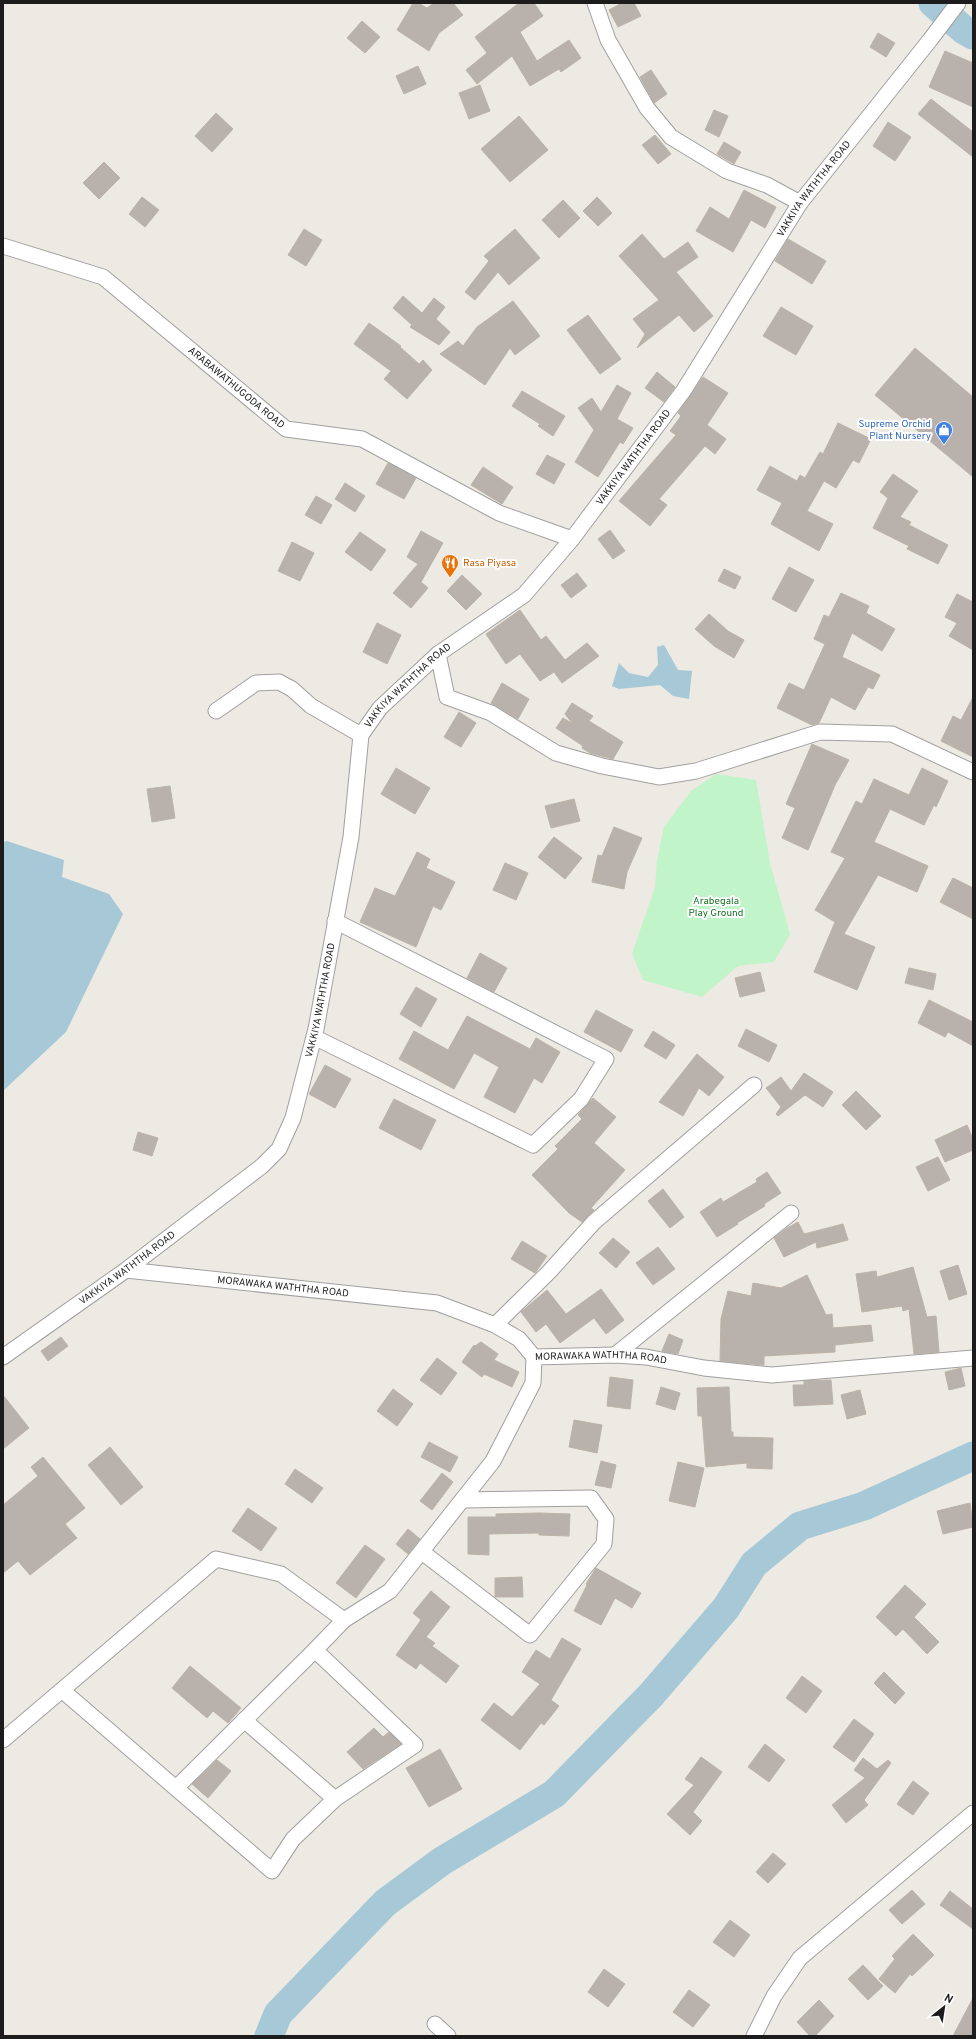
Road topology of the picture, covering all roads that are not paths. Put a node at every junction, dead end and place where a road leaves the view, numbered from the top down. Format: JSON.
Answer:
{"nodes":[{"id":1,"x":595,"y":3,"type":"edge"},
{"id":2,"x":958,"y":3,"type":"edge"},
{"id":3,"x":800,"y":204,"type":"junction"},
{"id":4,"x":3,"y":246,"type":"edge"},
{"id":5,"x":572,"y":539,"type":"junction"},
{"id":6,"x":438,"y":654,"type":"junction"},
{"id":7,"x":216,"y":711,"type":"dead end"},
{"id":8,"x":361,"y":735,"type":"junction"},
{"id":9,"x":973,"y":772,"type":"edge"},
{"id":10,"x":335,"y":920,"type":"junction"},
{"id":11,"x":314,"y":1037,"type":"junction"},
{"id":12,"x":754,"y":1085,"type":"dead end"},
{"id":13,"x":791,"y":1213,"type":"dead end"},
{"id":14,"x":126,"y":1270,"type":"junction"},
{"id":15,"x":495,"y":1325,"type":"junction"},
{"id":16,"x":615,"y":1355,"type":"junction"},
{"id":17,"x":3,"y":1357,"type":"edge"},
{"id":18,"x":534,"y":1357,"type":"junction"},
{"id":19,"x":973,"y":1358,"type":"edge"},
{"id":20,"x":463,"y":1500,"type":"junction"},
{"id":21,"x":422,"y":1552,"type":"junction"},
{"id":22,"x":344,"y":1620,"type":"junction"},
{"id":23,"x":315,"y":1650,"type":"junction"},
{"id":24,"x":63,"y":1690,"type":"junction"},
{"id":25,"x":244,"y":1720,"type":"junction"},
{"id":26,"x":3,"y":1740,"type":"edge"},
{"id":27,"x":176,"y":1788,"type":"junction"},
{"id":28,"x":335,"y":1799,"type":"junction"},
{"id":29,"x":973,"y":1813,"type":"edge"},
{"id":30,"x":435,"y":2024,"type":"dead end"},
{"id":31,"x":448,"y":2036,"type":"edge"},
{"id":32,"x":754,"y":2036,"type":"edge"}],
"edges":[{"from":1,"to":3,"type":"street"},
{"from":2,"to":3,"type":"street","name":"VAKKIYA WATHTHA ROAD"},
{"from":3,"to":5,"type":"street","name":"VAKKIYA WATHTHA ROAD"},
{"from":4,"to":5,"type":"street","name":"ARABAWATHUGODA ROAD"},
{"from":5,"to":6,"type":"street","name":"VAKKIYA WATHTHA ROAD"},
{"from":6,"to":8,"type":"street","name":"VAKKIYA WATHTHA ROAD"},
{"from":6,"to":9,"type":"street"},
{"from":7,"to":8,"type":"street"},
{"from":8,"to":10,"type":"street","name":"VAKKIYA WATHTHA ROAD"},
{"from":10,"to":11,"type":"street","name":"VAKKIYA WATHTHA ROAD"},
{"from":10,"to":11,"type":"street"},
{"from":11,"to":14,"type":"street","name":"VAKKIYA WATHTHA ROAD"},
{"from":12,"to":15,"type":"street"},
{"from":13,"to":16,"type":"street"},
{"from":14,"to":15,"type":"street","name":"MORAWAKA WATHTHA ROAD"},
{"from":14,"to":17,"type":"street","name":"VAKKIYA WATHTHA ROAD"},
{"from":15,"to":18,"type":"street","name":"MORAWAKA WATHTHA ROAD"},
{"from":16,"to":18,"type":"street","name":"MORAWAKA WATHTHA ROAD"},
{"from":16,"to":19,"type":"street","name":"MORAWAKA WATHTHA ROAD"},
{"from":18,"to":20,"type":"street"},
{"from":20,"to":21,"type":"street"},
{"from":20,"to":21,"type":"street"},
{"from":21,"to":22,"type":"street"},
{"from":22,"to":23,"type":"street"},
{"from":22,"to":24,"type":"street"},
{"from":23,"to":25,"type":"street"},
{"from":23,"to":28,"type":"street"},
{"from":24,"to":26,"type":"street"},
{"from":24,"to":27,"type":"street"},
{"from":25,"to":27,"type":"street"},
{"from":25,"to":28,"type":"street"},
{"from":27,"to":28,"type":"street"},
{"from":29,"to":32,"type":"street"},
{"from":30,"to":31,"type":"street"}]}
